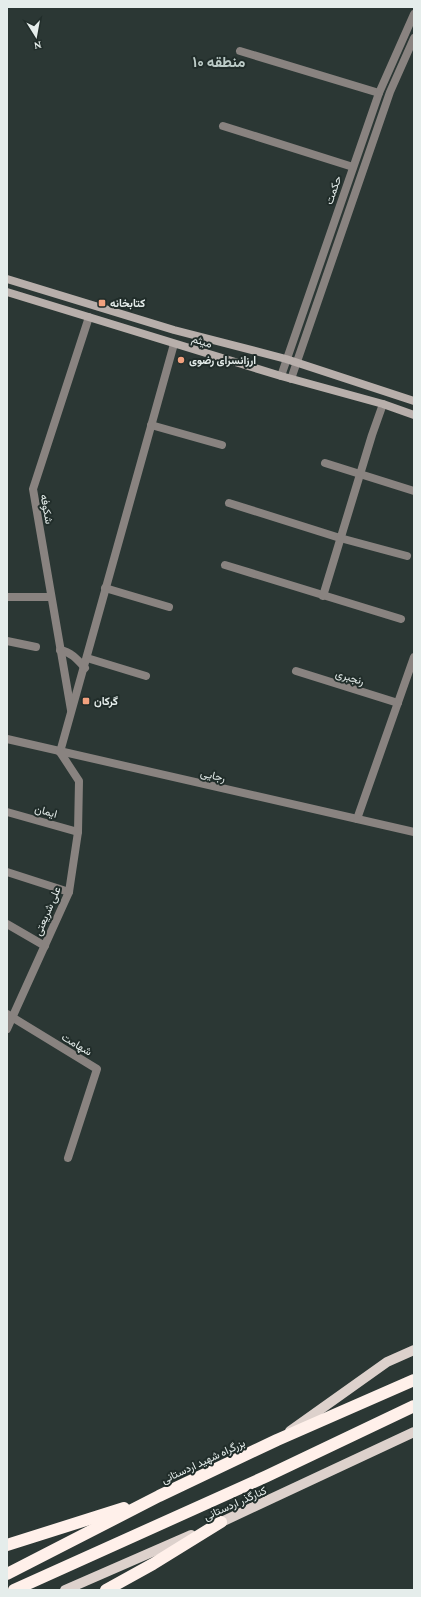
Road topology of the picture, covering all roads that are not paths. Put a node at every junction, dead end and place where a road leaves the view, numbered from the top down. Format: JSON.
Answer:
{"nodes":[{"id":1,"x":414,"y":14,"type":"edge"},
{"id":2,"x":414,"y":38,"type":"edge"},
{"id":3,"x":240,"y":51,"type":"dead end"},
{"id":4,"x":379,"y":93,"type":"junction"},
{"id":5,"x":223,"y":126,"type":"dead end"},
{"id":6,"x":353,"y":167,"type":"junction"},
{"id":7,"x":7,"y":279,"type":"edge"},
{"id":8,"x":7,"y":292,"type":"edge"},
{"id":9,"x":89,"y":317,"type":"junction"},
{"id":10,"x":174,"y":344,"type":"junction"},
{"id":11,"x":286,"y":359,"type":"junction"},
{"id":12,"x":296,"y":362,"type":"junction"},
{"id":13,"x":281,"y":376,"type":"junction"},
{"id":14,"x":291,"y":379,"type":"junction"},
{"id":15,"x":414,"y":401,"type":"edge"},
{"id":16,"x":383,"y":404,"type":"junction"},
{"id":17,"x":414,"y":415,"type":"edge"},
{"id":18,"x":151,"y":425,"type":"junction"},
{"id":19,"x":222,"y":445,"type":"dead end"},
{"id":20,"x":325,"y":463,"type":"dead end"},
{"id":21,"x":360,"y":474,"type":"junction"},
{"id":22,"x":414,"y":491,"type":"edge"},
{"id":23,"x":229,"y":503,"type":"dead end"},
{"id":24,"x":340,"y":538,"type":"junction"},
{"id":25,"x":407,"y":556,"type":"dead end"},
{"id":26,"x":225,"y":565,"type":"dead end"},
{"id":27,"x":105,"y":588,"type":"junction"},
{"id":28,"x":323,"y":596,"type":"junction"},
{"id":29,"x":52,"y":597,"type":"junction"},
{"id":30,"x":7,"y":599,"type":"edge"},
{"id":31,"x":169,"y":607,"type":"dead end"},
{"id":32,"x":401,"y":619,"type":"dead end"},
{"id":33,"x":7,"y":641,"type":"edge"},
{"id":34,"x":36,"y":647,"type":"dead end"},
{"id":35,"x":60,"y":650,"type":"junction"},
{"id":36,"x":414,"y":657,"type":"edge"},
{"id":37,"x":87,"y":658,"type":"junction"},
{"id":38,"x":85,"y":668,"type":"junction"},
{"id":39,"x":296,"y":671,"type":"dead end"},
{"id":40,"x":146,"y":676,"type":"dead end"},
{"id":41,"x":398,"y":703,"type":"junction"},
{"id":42,"x":71,"y":711,"type":"junction"},
{"id":43,"x":7,"y":739,"type":"edge"},
{"id":44,"x":60,"y":752,"type":"junction"},
{"id":45,"x":7,"y":812,"type":"edge"},
{"id":46,"x":357,"y":819,"type":"junction"},
{"id":47,"x":78,"y":832,"type":"junction"},
{"id":48,"x":414,"y":832,"type":"edge"},
{"id":49,"x":7,"y":872,"type":"edge"},
{"id":50,"x":69,"y":892,"type":"junction"},
{"id":51,"x":7,"y":924,"type":"edge"},
{"id":52,"x":45,"y":946,"type":"junction"},
{"id":53,"x":10,"y":1016,"type":"edge"},
{"id":54,"x":7,"y":1030,"type":"edge"},
{"id":55,"x":68,"y":1158,"type":"dead end"},
{"id":56,"x":414,"y":1350,"type":"edge"},
{"id":57,"x":414,"y":1380,"type":"edge"},
{"id":58,"x":414,"y":1406,"type":"edge"},
{"id":59,"x":414,"y":1432,"type":"edge"},
{"id":60,"x":277,"y":1440,"type":"junction"},
{"id":61,"x":159,"y":1496,"type":"junction"},
{"id":62,"x":222,"y":1522,"type":"junction"},
{"id":63,"x":7,"y":1545,"type":"edge"},
{"id":64,"x":7,"y":1574,"type":"edge"},
{"id":65,"x":14,"y":1590,"type":"edge"},
{"id":66,"x":64,"y":1590,"type":"edge"},
{"id":67,"x":106,"y":1590,"type":"edge"}],
"edges":[{"from":1,"to":4,"type":"street","name":"حکمت"},
{"from":2,"to":12,"type":"street","name":"حکمت"},
{"from":3,"to":4,"type":"street"},
{"from":4,"to":6,"type":"street","name":"حکمت"},
{"from":5,"to":6,"type":"street"},
{"from":6,"to":11,"type":"street","name":"حکمت"},
{"from":7,"to":11,"type":"main road","name":"میثم"},
{"from":8,"to":9,"type":"main road","name":"میثم"},
{"from":9,"to":10,"type":"main road","name":"میثم"},
{"from":9,"to":29,"type":"street","name":"شکوفه"},
{"from":10,"to":13,"type":"main road","name":"میثم"},
{"from":10,"to":18,"type":"street"},
{"from":11,"to":12,"type":"main road","name":"میثم"},
{"from":11,"to":13,"type":"street","name":"حکمت"},
{"from":12,"to":14,"type":"street","name":"حکمت"},
{"from":12,"to":15,"type":"main road","name":"میثم"},
{"from":13,"to":14,"type":"main road","name":"میثم"},
{"from":14,"to":16,"type":"main road","name":"میثم"},
{"from":16,"to":17,"type":"main road","name":"میثم"},
{"from":16,"to":21,"type":"street"},
{"from":18,"to":19,"type":"street"},
{"from":18,"to":27,"type":"street"},
{"from":20,"to":21,"type":"street"},
{"from":21,"to":22,"type":"street"},
{"from":21,"to":24,"type":"street"},
{"from":23,"to":24,"type":"street"},
{"from":24,"to":25,"type":"street"},
{"from":24,"to":28,"type":"street"},
{"from":26,"to":28,"type":"street"},
{"from":27,"to":31,"type":"street"},
{"from":27,"to":37,"type":"street"},
{"from":28,"to":32,"type":"street"},
{"from":29,"to":30,"type":"street"},
{"from":29,"to":35,"type":"street","name":"شکوفه"},
{"from":33,"to":34,"type":"street"},
{"from":35,"to":38,"type":"street"},
{"from":35,"to":42,"type":"street","name":"شکوفه"},
{"from":36,"to":41,"type":"street"},
{"from":37,"to":38,"type":"street"},
{"from":37,"to":40,"type":"street"},
{"from":38,"to":42,"type":"street"},
{"from":39,"to":41,"type":"street","name":"رنجبری"},
{"from":41,"to":46,"type":"street"},
{"from":42,"to":44,"type":"street"},
{"from":43,"to":44,"type":"street","name":"رجایی"},
{"from":44,"to":46,"type":"street","name":"رجایی"},
{"from":44,"to":47,"type":"street","name":"علی شریعتی"},
{"from":45,"to":47,"type":"street","name":"ایمان"},
{"from":46,"to":48,"type":"street","name":"رجایی"},
{"from":47,"to":50,"type":"street","name":"علی شریعتی"},
{"from":49,"to":50,"type":"street"},
{"from":50,"to":52,"type":"street","name":"علی شریعتی"},
{"from":51,"to":52,"type":"street"},
{"from":52,"to":53,"type":"street","name":"علی شریعتی"},
{"from":53,"to":54,"type":"street","name":"علی شریعتی"},
{"from":53,"to":55,"type":"street","name":"شهامت"},
{"from":56,"to":60,"type":"main road"},
{"from":57,"to":60,"type":"highway","name":"بزرگراه شهید اردستانی"},
{"from":58,"to":65,"type":"highway"},
{"from":59,"to":62,"type":"main road","name":"کنارگذر اردستانی"},
{"from":60,"to":61,"type":"highway","name":"بزرگراه شهید اردستانی"},
{"from":61,"to":63,"type":"highway"},
{"from":61,"to":64,"type":"highway","name":"بزرگراه شهید اردستانی"},
{"from":62,"to":66,"type":"main road","name":"کنارگذر اردستانی"},
{"from":62,"to":67,"type":"highway"}]}
